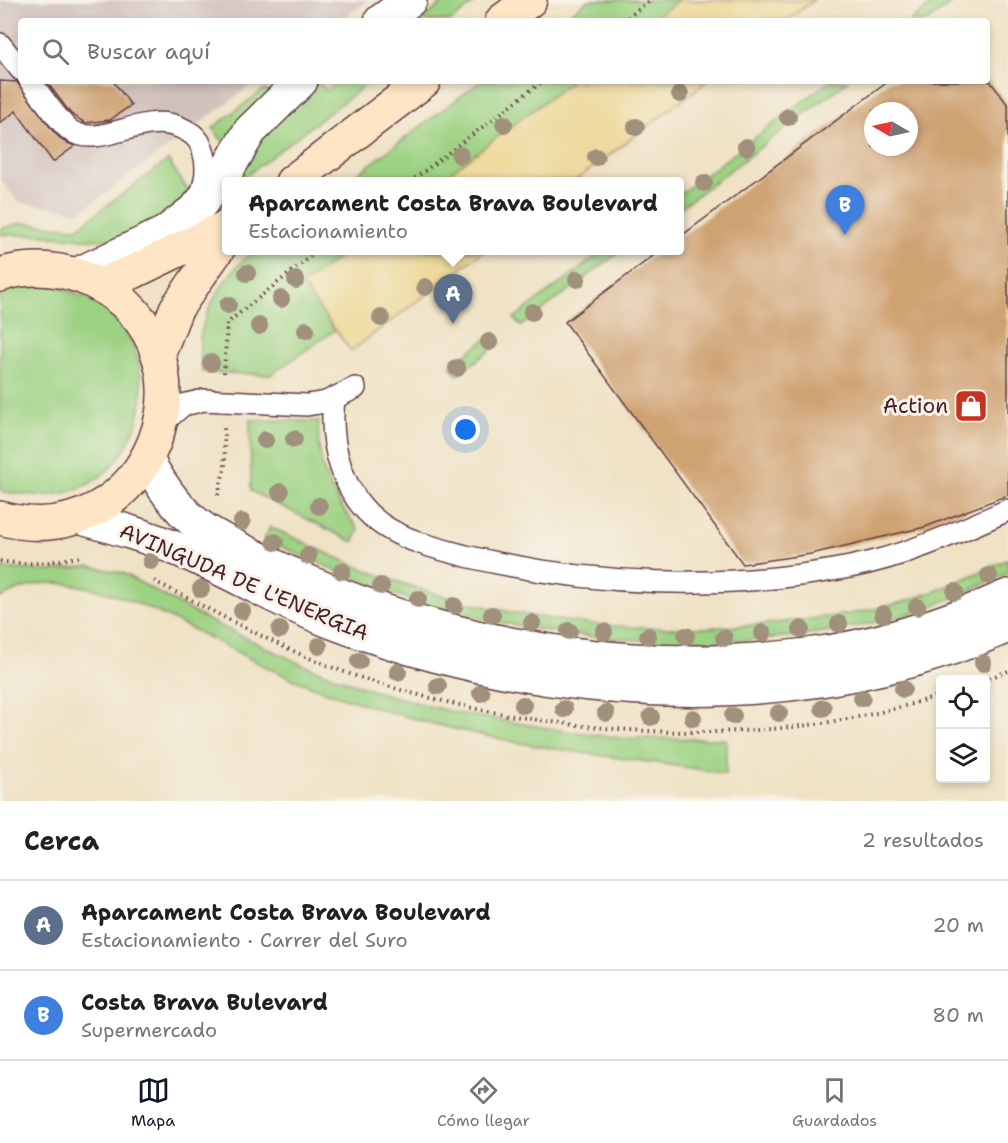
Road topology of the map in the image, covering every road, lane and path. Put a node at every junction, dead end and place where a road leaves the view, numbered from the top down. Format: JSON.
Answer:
{"nodes":[{"id":1,"x":410,"y":0,"type":"edge"},
{"id":2,"x":530,"y":0,"type":"edge"},
{"id":3,"x":651,"y":0,"type":"edge"},
{"id":4,"x":385,"y":18,"type":"edge"},
{"id":5,"x":506,"y":18,"type":"edge"},
{"id":6,"x":627,"y":18,"type":"edge"},
{"id":7,"x":0,"y":44,"type":"edge"},
{"id":8,"x":18,"y":66,"type":"edge"},
{"id":9,"x":32,"y":84,"type":"edge"},
{"id":10,"x":420,"y":84,"type":"edge"},
{"id":11,"x":539,"y":84,"type":"edge"},
{"id":12,"x":294,"y":86,"type":"edge"},
{"id":13,"x":222,"y":177,"type":"edge"},
{"id":14,"x":222,"y":177,"type":"edge"},
{"id":15,"x":299,"y":177,"type":"edge"},
{"id":16,"x":417,"y":177,"type":"edge"},
{"id":17,"x":196,"y":209,"type":"junction"},
{"id":18,"x":222,"y":229,"type":"edge"},
{"id":19,"x":222,"y":243,"type":"edge"},
{"id":20,"x":312,"y":255,"type":"edge"},
{"id":21,"x":7,"y":270,"type":"edge"},
{"id":22,"x":88,"y":280,"type":"junction"},
{"id":23,"x":158,"y":356,"type":"junction"},
{"id":24,"x":355,"y":388,"type":"dead end"},
{"id":25,"x":334,"y":399,"type":"junction"},
{"id":26,"x":223,"y":401,"type":"junction"},
{"id":27,"x":161,"y":424,"type":"junction"},
{"id":28,"x":147,"y":460,"type":"junction"},
{"id":29,"x":1008,"y":510,"type":"edge"},
{"id":30,"x":78,"y":517,"type":"junction"},
{"id":31,"x":0,"y":518,"type":"edge"},
{"id":32,"x":1008,"y":596,"type":"edge"},
{"id":33,"x":1008,"y":626,"type":"edge"},
{"id":34,"x":1008,"y":671,"type":"edge"},
{"id":35,"x":990,"y":678,"type":"edge"}],
"edges":[{"from":1,"to":4,"type":"street"},
{"from":2,"to":5,"type":"street"},
{"from":3,"to":6,"type":"path"},
{"from":7,"to":8,"type":"lane"},
{"from":9,"to":17,"type":"lane"},
{"from":10,"to":15,"type":"street"},
{"from":11,"to":16,"type":"path"},
{"from":12,"to":13,"type":"street"},
{"from":14,"to":17,"type":"street"},
{"from":17,"to":22,"type":"street"},
{"from":18,"to":22,"type":"street"},
{"from":19,"to":23,"type":"street"},
{"from":20,"to":26,"type":"path"},
{"from":21,"to":22,"type":"street"},
{"from":22,"to":23,"type":"street"},
{"from":23,"to":27,"type":"street"},
{"from":24,"to":25,"type":"lane"},
{"from":25,"to":26,"type":"lane"},
{"from":25,"to":29,"type":"lane"},
{"from":26,"to":27,"type":"lane"},
{"from":27,"to":28,"type":"street"},
{"from":28,"to":30,"type":"street"},
{"from":28,"to":32,"type":"street","name":"AVINGUDA DE L'ENERGIA"},
{"from":30,"to":31,"type":"street"},
{"from":30,"to":33,"type":"street","name":"AVINGUDA DE L'ENERGIA"},
{"from":34,"to":35,"type":"path"}]}
